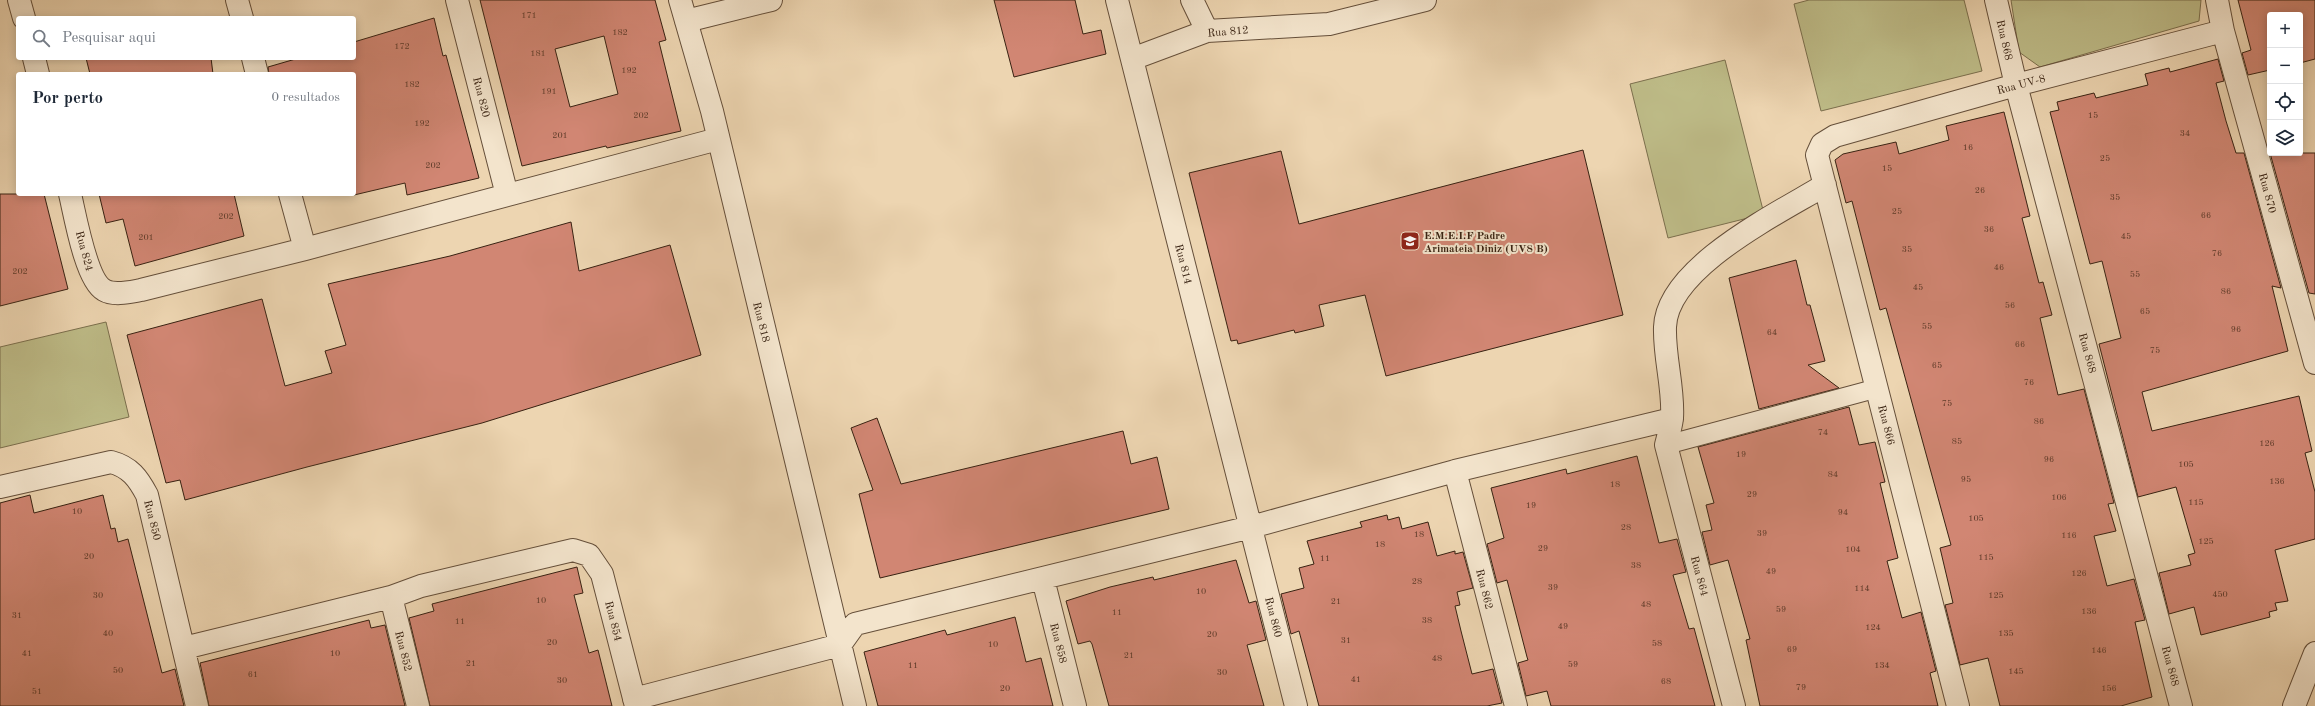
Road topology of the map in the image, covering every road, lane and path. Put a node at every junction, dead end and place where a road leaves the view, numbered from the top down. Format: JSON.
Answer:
{"nodes":[{"id":1,"x":19,"y":0,"type":"edge"},
{"id":2,"x":237,"y":0,"type":"edge"},
{"id":3,"x":457,"y":0,"type":"edge"},
{"id":4,"x":680,"y":0,"type":"edge"},
{"id":5,"x":772,"y":0,"type":"edge"},
{"id":6,"x":1117,"y":0,"type":"edge"},
{"id":7,"x":1192,"y":0,"type":"edge"},
{"id":8,"x":1425,"y":0,"type":"edge"},
{"id":9,"x":1996,"y":0,"type":"edge"},
{"id":10,"x":2217,"y":0,"type":"edge"},
{"id":11,"x":23,"y":16,"type":"edge"},
{"id":12,"x":241,"y":16,"type":"edge"},
{"id":13,"x":686,"y":21,"type":"junction"},
{"id":14,"x":1207,"y":31,"type":"junction"},
{"id":15,"x":2223,"y":31,"type":"junction"},
{"id":16,"x":1132,"y":59,"type":"junction"},
{"id":17,"x":34,"y":60,"type":"edge"},
{"id":18,"x":254,"y":60,"type":"edge"},
{"id":19,"x":38,"y":72,"type":"edge"},
{"id":20,"x":256,"y":72,"type":"edge"},
{"id":21,"x":2016,"y":85,"type":"junction"},
{"id":22,"x":718,"y":139,"type":"junction"},
{"id":23,"x":1822,"y":144,"type":"joint"},
{"id":24,"x":1825,"y":185,"type":"junction"},
{"id":25,"x":507,"y":195,"type":"junction"},
{"id":26,"x":71,"y":196,"type":"edge"},
{"id":27,"x":291,"y":196,"type":"edge"},
{"id":28,"x":305,"y":249,"type":"junction"},
{"id":29,"x":2315,"y":363,"type":"edge"},
{"id":30,"x":1878,"y":388,"type":"junction"},
{"id":31,"x":1672,"y":419,"type":"junction"},
{"id":32,"x":1666,"y":445,"type":"junction"},
{"id":33,"x":1455,"y":471,"type":"junction"},
{"id":34,"x":0,"y":487,"type":"edge"},
{"id":35,"x":1251,"y":527,"type":"junction"},
{"id":36,"x":1042,"y":579,"type":"junction"},
{"id":37,"x":391,"y":597,"type":"junction"},
{"id":38,"x":840,"y":645,"type":"junction"},
{"id":39,"x":184,"y":648,"type":"junction"},
{"id":40,"x":2315,"y":653,"type":"edge"},
{"id":41,"x":635,"y":702,"type":"edge"},
{"id":42,"x":197,"y":706,"type":"edge"},
{"id":43,"x":418,"y":706,"type":"edge"},
{"id":44,"x":855,"y":706,"type":"edge"},
{"id":45,"x":1075,"y":706,"type":"edge"},
{"id":46,"x":1296,"y":706,"type":"edge"},
{"id":47,"x":1516,"y":706,"type":"edge"},
{"id":48,"x":1734,"y":706,"type":"edge"},
{"id":49,"x":1958,"y":706,"type":"edge"},
{"id":50,"x":2181,"y":706,"type":"edge"},
{"id":51,"x":2294,"y":706,"type":"edge"}],
"edges":[{"from":1,"to":11,"type":"street"},
{"from":2,"to":12,"type":"street"},
{"from":3,"to":25,"type":"street","name":"Rua 820"},
{"from":4,"to":13,"type":"street","name":"Rua 818"},
{"from":5,"to":13,"type":"street"},
{"from":6,"to":16,"type":"street","name":"Rua 814"},
{"from":7,"to":14,"type":"street"},
{"from":8,"to":14,"type":"street","name":"Rua 812"},
{"from":9,"to":21,"type":"street","name":"Rua 868"},
{"from":10,"to":15,"type":"street","name":"Rua 870"},
{"from":13,"to":22,"type":"street","name":"Rua 818"},
{"from":14,"to":16,"type":"street","name":"Rua 812"},
{"from":15,"to":21,"type":"street","name":"Rua UV-8"},
{"from":15,"to":29,"type":"street","name":"Rua 870"},
{"from":16,"to":35,"type":"street","name":"Rua 814"},
{"from":17,"to":19,"type":"street"},
{"from":18,"to":20,"type":"street"},
{"from":21,"to":23,"type":"street","name":"Rua UV-8"},
{"from":21,"to":50,"type":"street","name":"Rua 868"},
{"from":22,"to":25,"type":"street","name":"Rua 824"},
{"from":22,"to":38,"type":"street","name":"Rua 818"},
{"from":23,"to":24,"type":"street","name":"Rua 866"},
{"from":24,"to":30,"type":"street","name":"Rua 866"},
{"from":24,"to":31,"type":"street"},
{"from":25,"to":28,"type":"street","name":"Rua 824"},
{"from":26,"to":28,"type":"street","name":"Rua 824"},
{"from":27,"to":28,"type":"street"},
{"from":30,"to":32,"type":"lane"},
{"from":30,"to":49,"type":"street","name":"Rua 866"},
{"from":31,"to":32,"type":"street"},
{"from":31,"to":33,"type":"street"},
{"from":32,"to":48,"type":"street","name":"Rua 864"},
{"from":33,"to":35,"type":"street"},
{"from":33,"to":47,"type":"street","name":"Rua 862"},
{"from":34,"to":39,"type":"street","name":"Rua 850"},
{"from":35,"to":36,"type":"street"},
{"from":35,"to":46,"type":"street","name":"Rua 860"},
{"from":36,"to":38,"type":"street"},
{"from":36,"to":45,"type":"street","name":"Rua 858"},
{"from":37,"to":39,"type":"street"},
{"from":37,"to":41,"type":"street","name":"Rua 854"},
{"from":37,"to":43,"type":"street","name":"Rua 852"},
{"from":38,"to":41,"type":"street"},
{"from":38,"to":44,"type":"street","name":"Rua 818"},
{"from":39,"to":42,"type":"street","name":"Rua 850"},
{"from":40,"to":51,"type":"street"}]}
